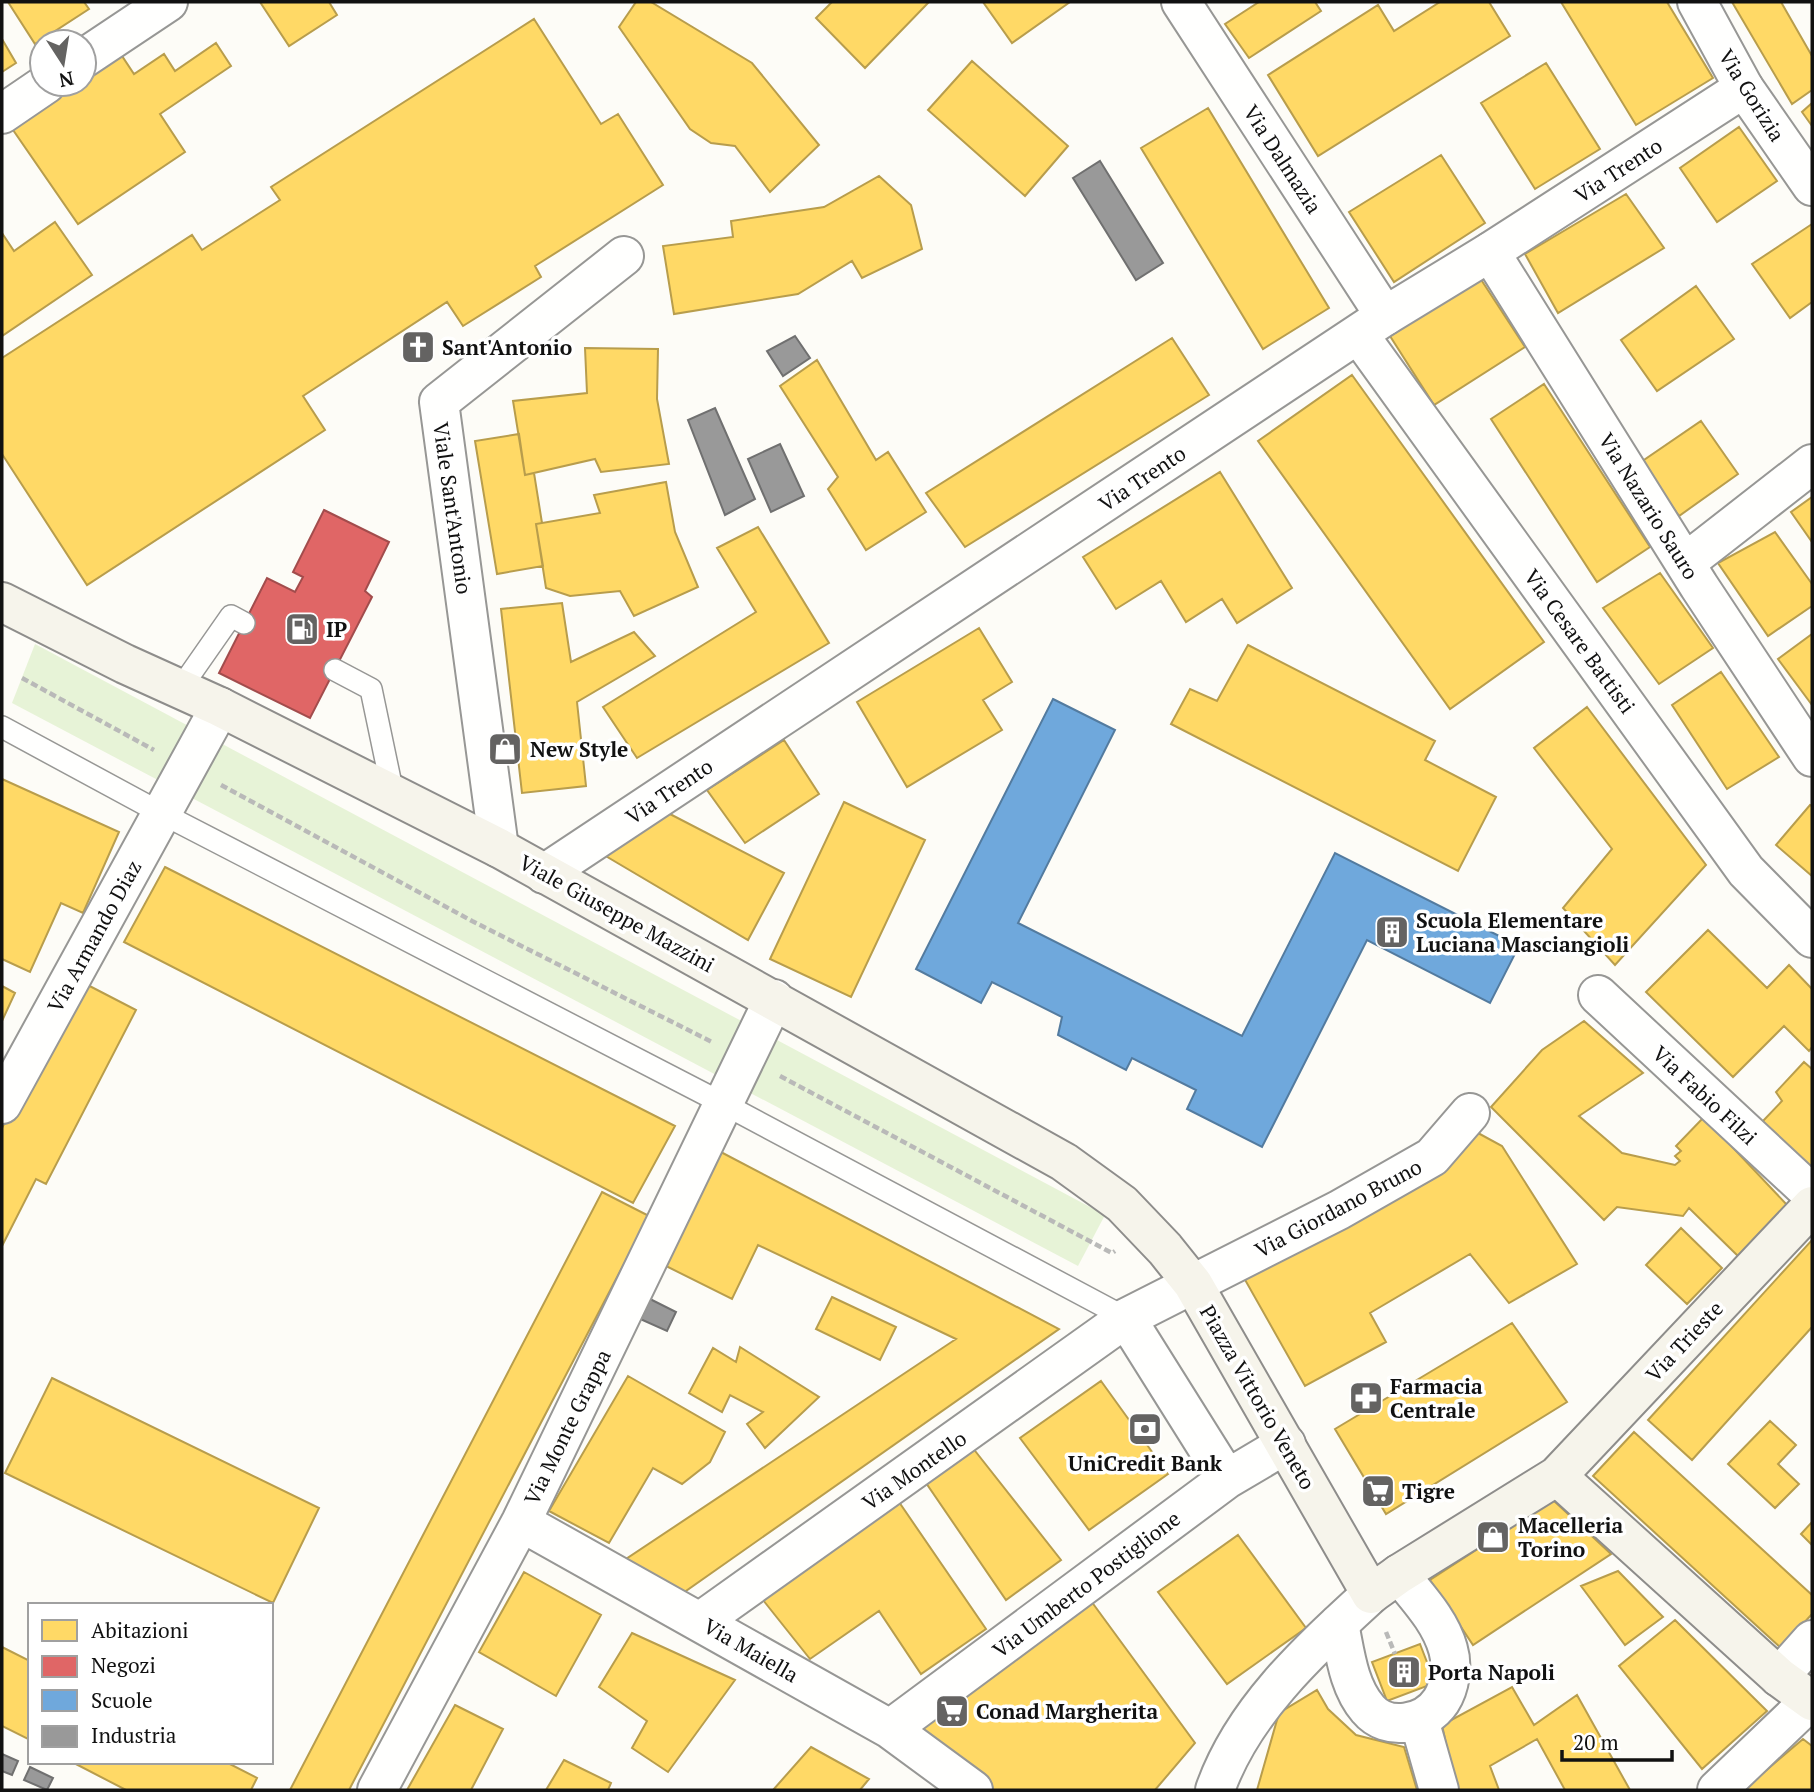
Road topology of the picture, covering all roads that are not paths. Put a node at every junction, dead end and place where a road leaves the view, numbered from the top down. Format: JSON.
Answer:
{"nodes":[{"id":1,"x":168,"y":2,"type":"edge"},
{"id":2,"x":1181,"y":2,"type":"edge"},
{"id":3,"x":1697,"y":2,"type":"edge"},
{"id":4,"x":98,"y":49,"type":"edge"},
{"id":5,"x":1744,"y":88,"type":"junction"},
{"id":6,"x":28,"y":96,"type":"edge"},
{"id":7,"x":2,"y":114,"type":"edge"},
{"id":8,"x":1812,"y":186,"type":"edge"},
{"id":9,"x":1490,"y":252,"type":"junction"},
{"id":10,"x":624,"y":256,"type":"dead end"},
{"id":11,"x":1372,"y":326,"type":"junction"},
{"id":12,"x":1812,"y":464,"type":"edge"},
{"id":13,"x":1685,"y":563,"type":"junction"},
{"id":14,"x":4,"y":606,"type":"edge"},
{"id":15,"x":244,"y":623,"type":"dead end"},
{"id":16,"x":335,"y":670,"type":"dead end"},
{"id":17,"x":180,"y":689,"type":"junction"},
{"id":18,"x":219,"y":706,"type":"junction"},
{"id":19,"x":2,"y":727,"type":"edge"},
{"id":20,"x":1809,"y":747,"type":"edge"},
{"id":21,"x":393,"y":794,"type":"junction"},
{"id":22,"x":161,"y":813,"type":"junction"},
{"id":23,"x":499,"y":848,"type":"junction"},
{"id":24,"x":544,"y":874,"type":"junction"},
{"id":25,"x":1812,"y":938,"type":"edge"},
{"id":26,"x":1598,"y":995,"type":"dead end"},
{"id":27,"x":774,"y":999,"type":"junction"},
{"id":28,"x":722,"y":1103,"type":"junction"},
{"id":29,"x":2,"y":1104,"type":"edge"},
{"id":30,"x":1470,"y":1113,"type":"dead end"},
{"id":31,"x":1812,"y":1194,"type":"edge"},
{"id":32,"x":1812,"y":1206,"type":"edge"},
{"id":33,"x":1193,"y":1284,"type":"junction"},
{"id":34,"x":1126,"y":1318,"type":"junction"},
{"id":35,"x":1286,"y":1444,"type":"junction"},
{"id":36,"x":1557,"y":1476,"type":"junction"},
{"id":37,"x":1227,"y":1479,"type":"junction"},
{"id":38,"x":521,"y":1522,"type":"junction"},
{"id":39,"x":1385,"y":1584,"type":"junction"},
{"id":40,"x":701,"y":1621,"type":"junction"},
{"id":41,"x":1339,"y":1624,"type":"junction"},
{"id":42,"x":1812,"y":1640,"type":"edge"},
{"id":43,"x":1779,"y":1677,"type":"junction"},
{"id":44,"x":1812,"y":1700,"type":"edge"},
{"id":45,"x":1419,"y":1720,"type":"junction"},
{"id":46,"x":890,"y":1729,"type":"junction"},
{"id":47,"x":377,"y":1790,"type":"edge"},
{"id":48,"x":972,"y":1790,"type":"edge"},
{"id":49,"x":1215,"y":1790,"type":"edge"},
{"id":50,"x":1439,"y":1790,"type":"edge"},
{"id":51,"x":1717,"y":1790,"type":"edge"}],
"edges":[{"from":1,"to":4,"type":"street"},
{"from":2,"to":11,"type":"street","name":"Via Dalmazia"},
{"from":3,"to":5,"type":"street","name":"Via Gorizia"},
{"from":5,"to":8,"type":"street","name":"Via Gorizia"},
{"from":5,"to":9,"type":"street","name":"Via Trento"},
{"from":6,"to":7,"type":"street"},
{"from":9,"to":11,"type":"street","name":"Via Trento"},
{"from":9,"to":13,"type":"street","name":"Via Nazario Sauro"},
{"from":10,"to":23,"type":"street","name":"Viale Sant'Antonio"},
{"from":11,"to":24,"type":"street","name":"Via Trento"},
{"from":11,"to":25,"type":"street","name":"Via Cesare Battisti"},
{"from":12,"to":13,"type":"street"},
{"from":13,"to":20,"type":"street","name":"Via Nazario Sauro"},
{"from":14,"to":17,"type":"main road","name":"Viale Giuseppe Mazzini"},
{"from":15,"to":17,"type":"lane"},
{"from":16,"to":21,"type":"lane"},
{"from":17,"to":18,"type":"main road","name":"Viale Giuseppe Mazzini"},
{"from":18,"to":21,"type":"main road","name":"Viale Giuseppe Mazzini"},
{"from":18,"to":22,"type":"street","name":"Via Armando Diaz"},
{"from":19,"to":22,"type":"lane"},
{"from":21,"to":23,"type":"main road","name":"Viale Giuseppe Mazzini"},
{"from":22,"to":28,"type":"lane"},
{"from":22,"to":29,"type":"street","name":"Via Armando Diaz"},
{"from":23,"to":24,"type":"main road","name":"Viale Giuseppe Mazzini"},
{"from":24,"to":27,"type":"main road","name":"Viale Giuseppe Mazzini"},
{"from":26,"to":31,"type":"street","name":"Via Fabio Filzi"},
{"from":27,"to":28,"type":"street","name":"Via Monte Grappa"},
{"from":27,"to":33,"type":"main road","name":"Viale Giuseppe Mazzini"},
{"from":28,"to":34,"type":"lane"},
{"from":28,"to":38,"type":"street","name":"Via Monte Grappa"},
{"from":30,"to":33,"type":"street","name":"Via Giordano Bruno"},
{"from":32,"to":36,"type":"main road","name":"Via Trieste"},
{"from":33,"to":34,"type":"street","name":"Piazza Vittorio Veneto"},
{"from":33,"to":35,"type":"main road","name":"Piazza Vittorio Veneto"},
{"from":34,"to":37,"type":"street"},
{"from":34,"to":40,"type":"street","name":"Via Montello"},
{"from":35,"to":37,"type":"street","name":"Via Umberto Postiglione"},
{"from":35,"to":39,"type":"main road","name":"Piazza Vittorio Veneto"},
{"from":36,"to":39,"type":"main road","name":"Via Trieste"},
{"from":36,"to":43,"type":"main road"},
{"from":37,"to":46,"type":"street","name":"Via Umberto Postiglione"},
{"from":38,"to":40,"type":"street","name":"Via Maiella"},
{"from":38,"to":47,"type":"street","name":"Via Monte Grappa"},
{"from":39,"to":41,"type":"street"},
{"from":39,"to":45,"type":"street"},
{"from":40,"to":46,"type":"street","name":"Via Maiella"},
{"from":41,"to":45,"type":"street"},
{"from":41,"to":49,"type":"street"},
{"from":42,"to":43,"type":"street"},
{"from":43,"to":44,"type":"main road"},
{"from":44,"to":51,"type":"street"},
{"from":45,"to":50,"type":"street"},
{"from":46,"to":48,"type":"street","name":"Via Maiella"}]}
